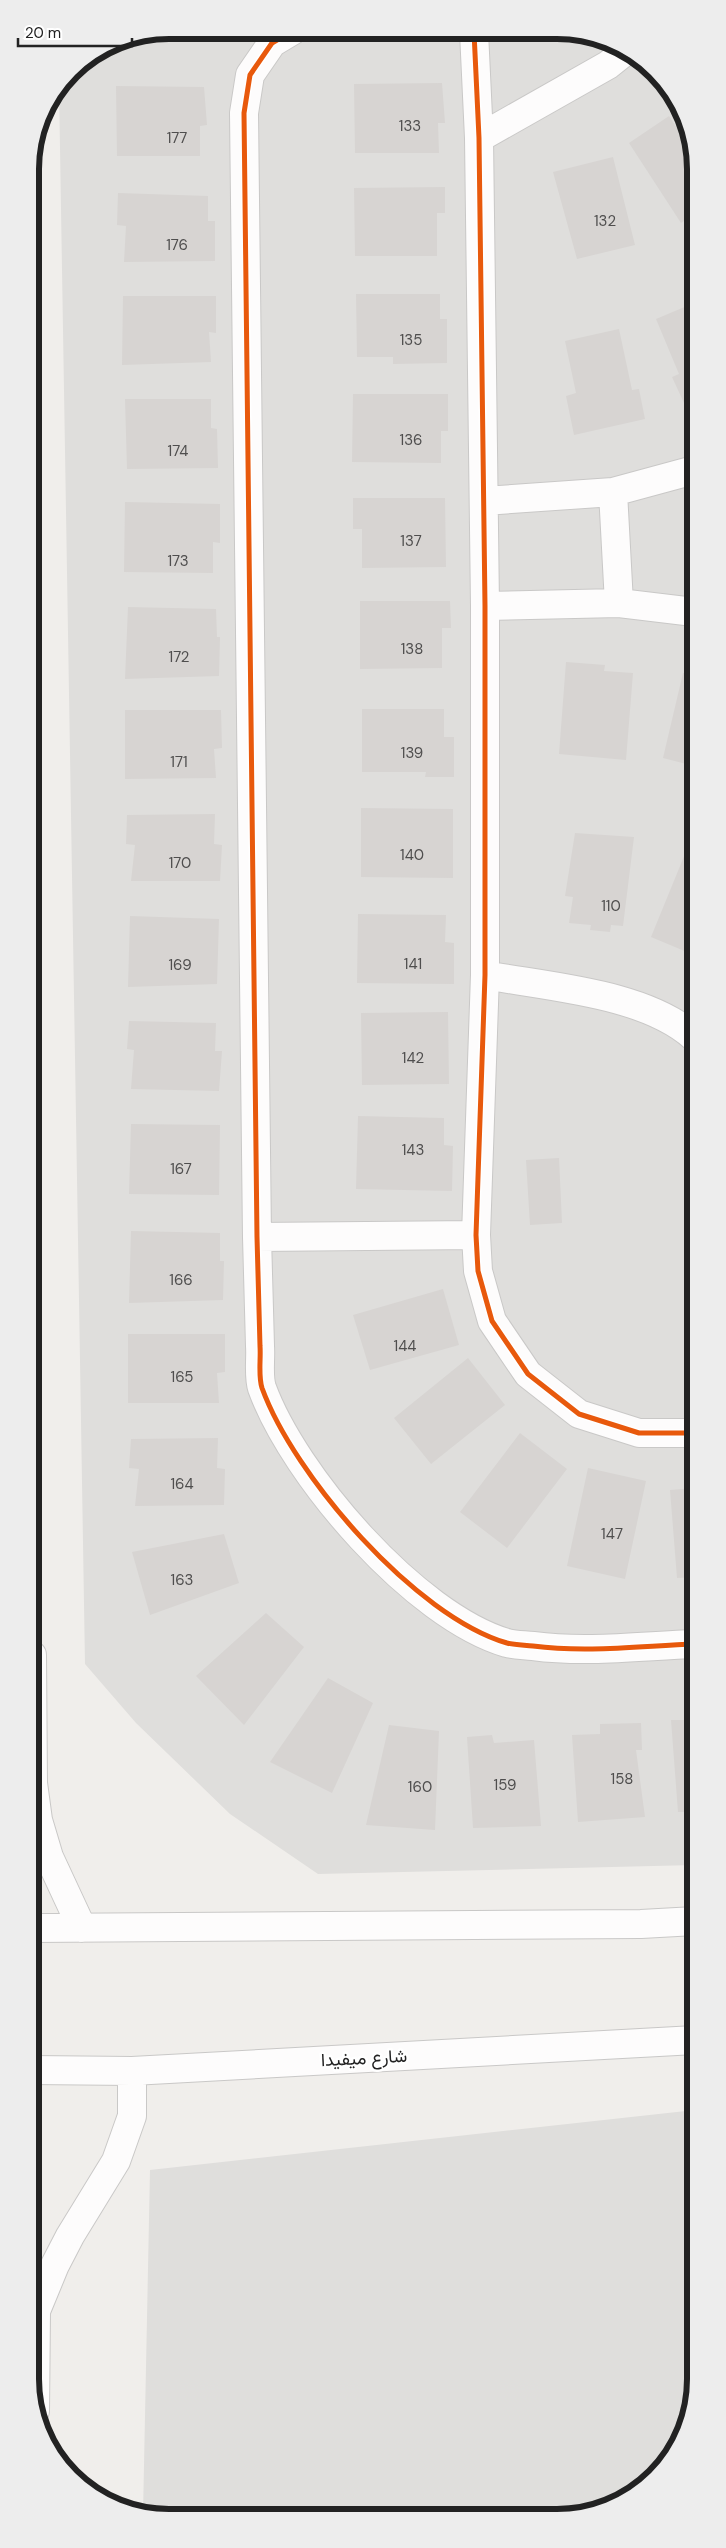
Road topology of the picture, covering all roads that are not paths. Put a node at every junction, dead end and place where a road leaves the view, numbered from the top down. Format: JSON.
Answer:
{"nodes":[{"id":1,"x":279,"y":39,"type":"edge"},
{"id":2,"x":474,"y":39,"type":"edge"},
{"id":3,"x":621,"y":55,"type":"edge"},
{"id":4,"x":478,"y":138,"type":"junction"},
{"id":5,"x":687,"y":472,"type":"edge"},
{"id":6,"x":613,"y":492,"type":"junction"},
{"id":7,"x":484,"y":501,"type":"junction"},
{"id":8,"x":619,"y":603,"type":"junction"},
{"id":9,"x":485,"y":606,"type":"junction"},
{"id":10,"x":687,"y":611,"type":"edge"},
{"id":11,"x":485,"y":975,"type":"junction"},
{"id":12,"x":687,"y":1032,"type":"edge"},
{"id":13,"x":476,"y":1235,"type":"junction"},
{"id":14,"x":257,"y":1237,"type":"junction"},
{"id":15,"x":687,"y":1433,"type":"edge"},
{"id":16,"x":687,"y":1644,"type":"edge"},
{"id":17,"x":39,"y":1833,"type":"edge"},
{"id":18,"x":687,"y":1921,"type":"edge"},
{"id":19,"x":39,"y":1928,"type":"edge"},
{"id":20,"x":82,"y":1928,"type":"junction"},
{"id":21,"x":687,"y":2040,"type":"edge"},
{"id":22,"x":39,"y":2070,"type":"edge"},
{"id":23,"x":132,"y":2071,"type":"junction"},
{"id":24,"x":39,"y":2298,"type":"edge"}],
"edges":[{"from":1,"to":14,"type":"street"},
{"from":2,"to":4,"type":"street"},
{"from":3,"to":4,"type":"street"},
{"from":4,"to":7,"type":"street"},
{"from":5,"to":6,"type":"street"},
{"from":6,"to":7,"type":"street"},
{"from":6,"to":8,"type":"street"},
{"from":7,"to":9,"type":"street"},
{"from":8,"to":9,"type":"street"},
{"from":8,"to":10,"type":"street"},
{"from":9,"to":11,"type":"street"},
{"from":11,"to":12,"type":"street"},
{"from":11,"to":13,"type":"street"},
{"from":13,"to":14,"type":"street"},
{"from":13,"to":15,"type":"street"},
{"from":14,"to":16,"type":"street"},
{"from":17,"to":20,"type":"street"},
{"from":18,"to":20,"type":"street"},
{"from":19,"to":20,"type":"street"},
{"from":21,"to":23,"type":"street","name":"شارع ميفيدا"},
{"from":22,"to":23,"type":"street","name":"شارع ميفيدا"},
{"from":23,"to":24,"type":"street"}]}
